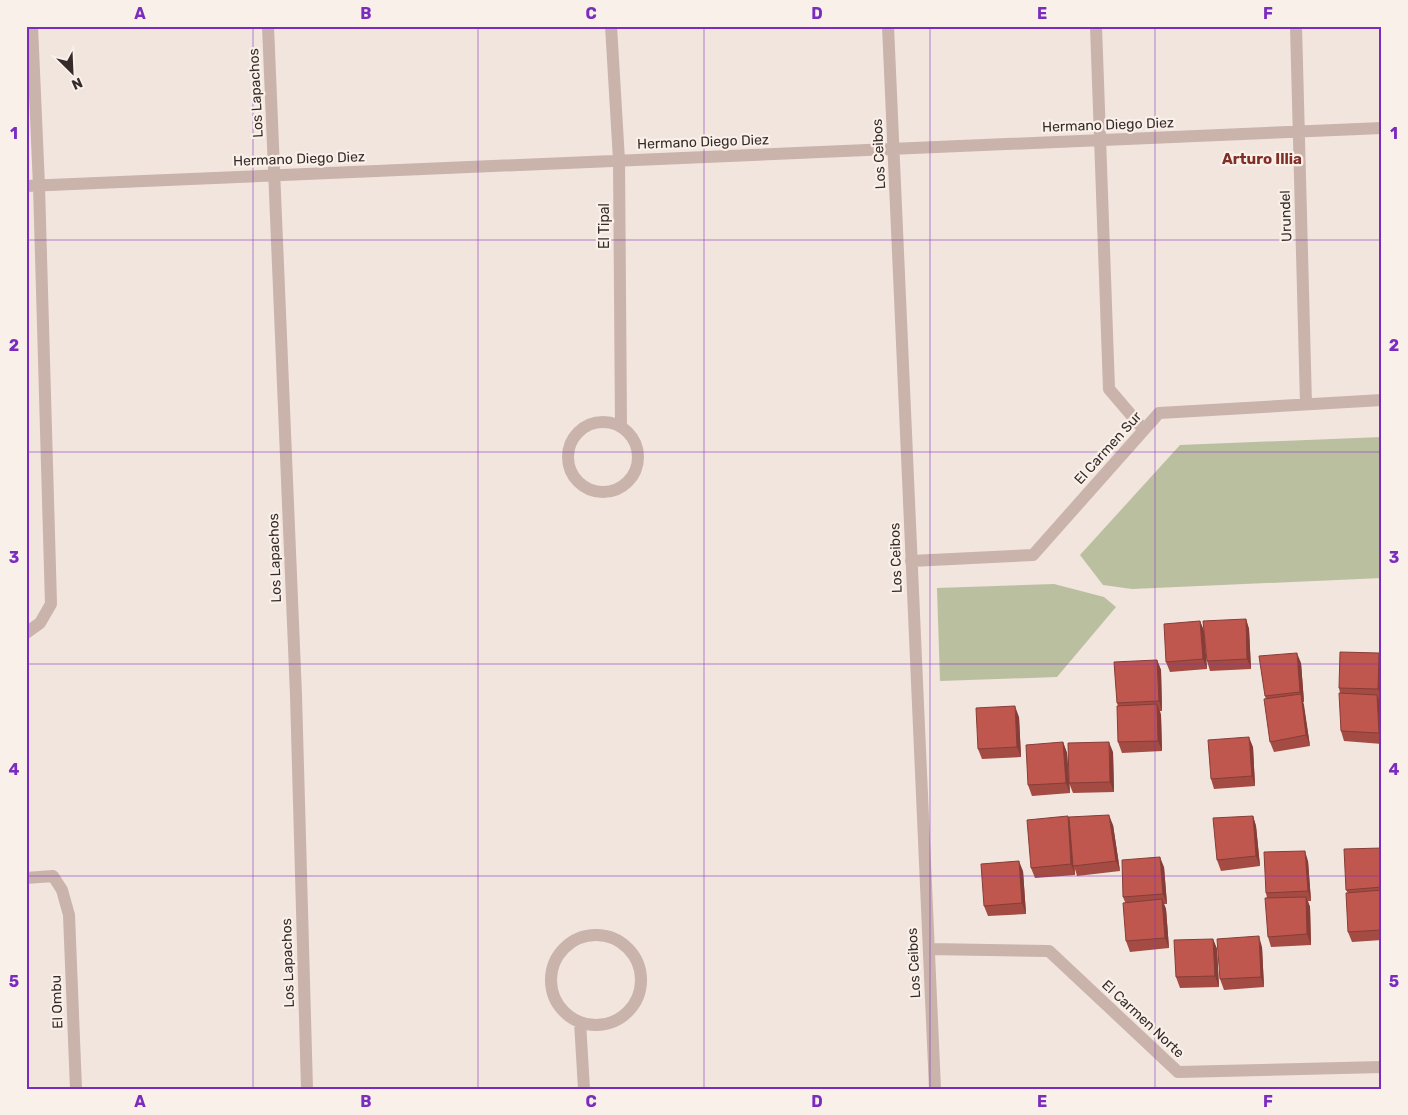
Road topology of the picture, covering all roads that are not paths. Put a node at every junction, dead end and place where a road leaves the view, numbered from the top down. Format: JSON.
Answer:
{"nodes":[{"id":1,"x":32,"y":26,"type":"edge"},
{"id":2,"x":268,"y":26,"type":"edge"},
{"id":3,"x":611,"y":26,"type":"edge"},
{"id":4,"x":888,"y":26,"type":"edge"},
{"id":5,"x":1096,"y":26,"type":"edge"},
{"id":6,"x":1296,"y":26,"type":"edge"},
{"id":7,"x":1382,"y":128,"type":"edge"},
{"id":8,"x":1299,"y":131,"type":"junction"},
{"id":9,"x":1100,"y":140,"type":"junction"},
{"id":10,"x":894,"y":149,"type":"junction"},
{"id":11,"x":619,"y":160,"type":"junction"},
{"id":12,"x":275,"y":175,"type":"junction"},
{"id":13,"x":33,"y":186,"type":"edge"},
{"id":14,"x":1382,"y":400,"type":"edge"},
{"id":15,"x":1306,"y":404,"type":"junction"},
{"id":16,"x":621,"y":427,"type":"junction"},
{"id":17,"x":1144,"y":430,"type":"junction"},
{"id":18,"x":911,"y":561,"type":"junction"},
{"id":19,"x":26,"y":633,"type":"edge"},
{"id":20,"x":26,"y":878,"type":"edge"},
{"id":21,"x":929,"y":949,"type":"junction"},
{"id":22,"x":580,"y":1022,"type":"junction"},
{"id":23,"x":1382,"y":1067,"type":"edge"},
{"id":24,"x":76,"y":1089,"type":"edge"},
{"id":25,"x":307,"y":1089,"type":"edge"},
{"id":26,"x":584,"y":1089,"type":"edge"},
{"id":27,"x":935,"y":1089,"type":"edge"}],
"edges":[{"from":1,"to":13,"type":"street"},
{"from":2,"to":12,"type":"street","name":"Los Lapachos"},
{"from":3,"to":11,"type":"street","name":"El Tipal"},
{"from":4,"to":10,"type":"street","name":"Los Ceibos"},
{"from":5,"to":9,"type":"street"},
{"from":6,"to":8,"type":"street","name":"Urundel"},
{"from":7,"to":8,"type":"street","name":"Hermano Diego Diez"},
{"from":8,"to":9,"type":"street","name":"Hermano Diego Diez"},
{"from":8,"to":15,"type":"street","name":"Urundel"},
{"from":9,"to":10,"type":"street","name":"Hermano Diego Diez"},
{"from":9,"to":17,"type":"street"},
{"from":10,"to":11,"type":"street","name":"Hermano Diego Diez"},
{"from":10,"to":18,"type":"street","name":"Los Ceibos"},
{"from":11,"to":12,"type":"street","name":"Hermano Diego Diez"},
{"from":11,"to":16,"type":"street","name":"El Tipal"},
{"from":12,"to":13,"type":"street","name":"Hermano Diego Diez"},
{"from":12,"to":25,"type":"street","name":"Los Lapachos"},
{"from":13,"to":19,"type":"street"},
{"from":14,"to":15,"type":"street","name":"El Carmen Sur"},
{"from":15,"to":17,"type":"street","name":"El Carmen Sur"},
{"from":16,"to":16,"type":"street"},
{"from":17,"to":18,"type":"street","name":"El Carmen Sur"},
{"from":18,"to":21,"type":"street","name":"Los Ceibos"},
{"from":20,"to":24,"type":"street","name":"El Ombu"},
{"from":21,"to":23,"type":"street","name":"El Carmen Norte"},
{"from":21,"to":27,"type":"street","name":"Los Ceibos"},
{"from":22,"to":22,"type":"street"},
{"from":22,"to":26,"type":"street"}]}
